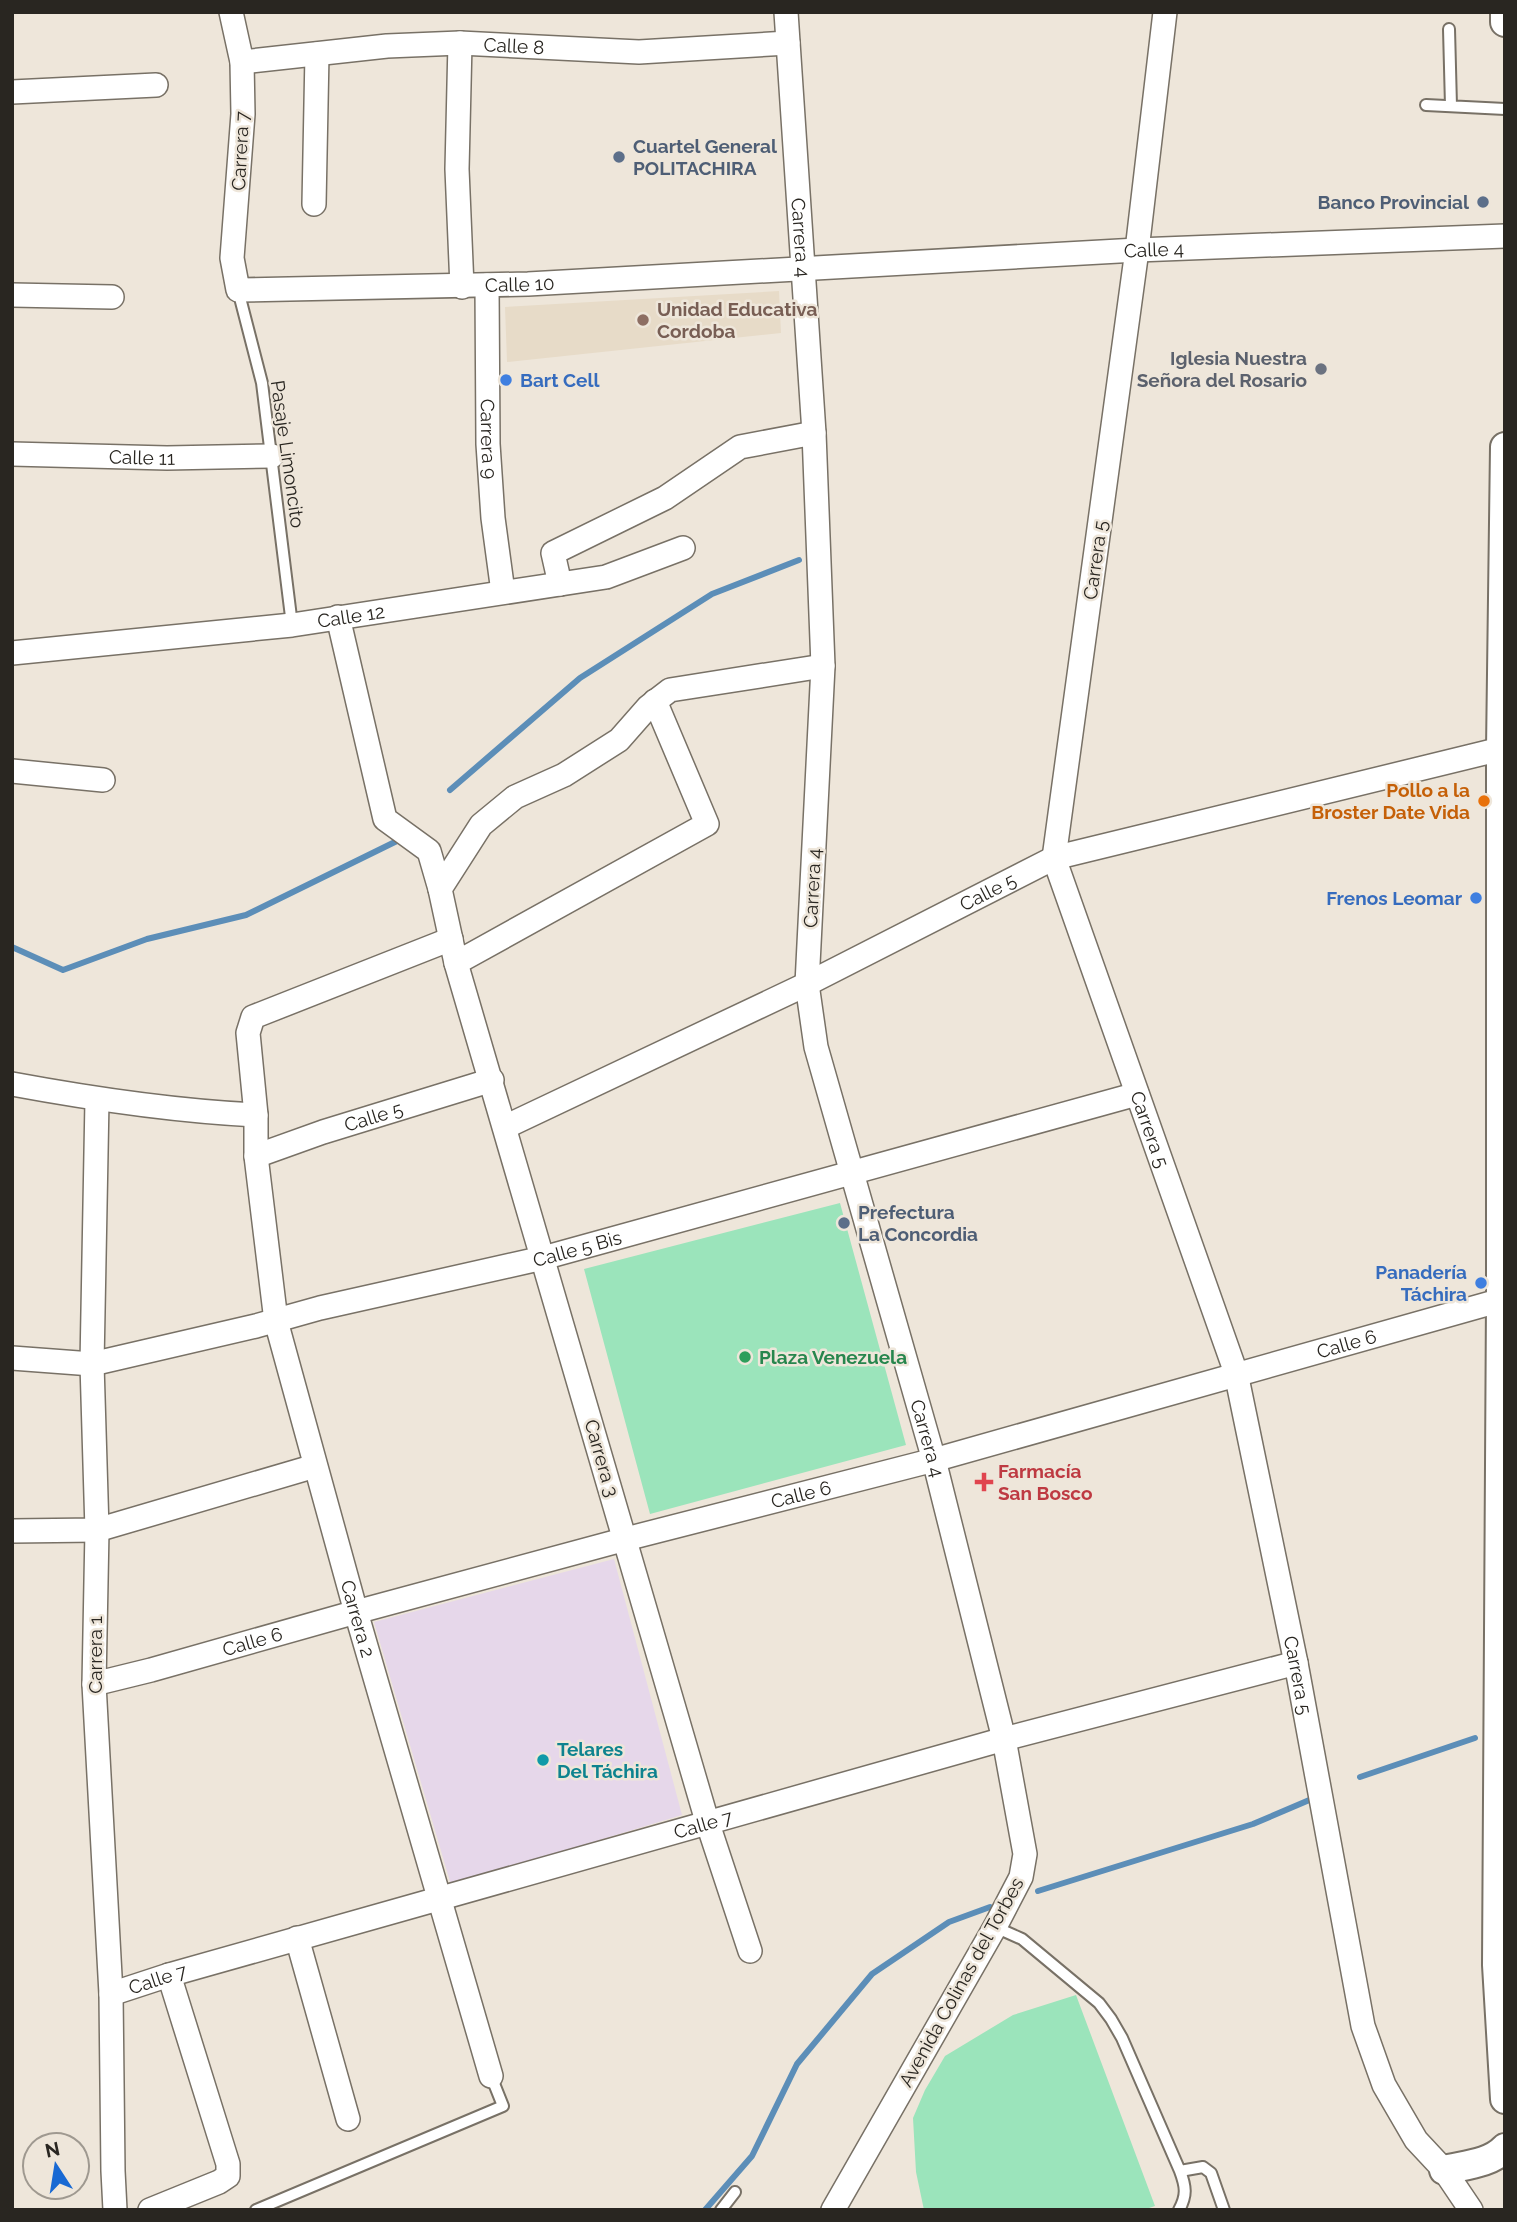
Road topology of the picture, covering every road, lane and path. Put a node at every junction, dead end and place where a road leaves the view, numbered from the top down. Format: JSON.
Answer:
{"nodes":[{"id":1,"x":231,"y":12,"type":"edge"},
{"id":2,"x":786,"y":12,"type":"edge"},
{"id":3,"x":1165,"y":12,"type":"edge"},
{"id":4,"x":1505,"y":12,"type":"edge"},
{"id":5,"x":1505,"y":22,"type":"edge"},
{"id":6,"x":1449,"y":29,"type":"dead end"},
{"id":7,"x":460,"y":43,"type":"junction"},
{"id":8,"x":788,"y":43,"type":"junction"},
{"id":9,"x":317,"y":54,"type":"junction"},
{"id":10,"x":242,"y":62,"type":"junction"},
{"id":11,"x":156,"y":85,"type":"dead end"},
{"id":12,"x":12,"y":92,"type":"edge"},
{"id":13,"x":1426,"y":105,"type":"dead end"},
{"id":14,"x":1451,"y":106,"type":"junction"},
{"id":15,"x":1505,"y":109,"type":"edge"},
{"id":16,"x":314,"y":204,"type":"dead end"},
{"id":17,"x":1505,"y":236,"type":"edge"},
{"id":18,"x":1137,"y":250,"type":"junction"},
{"id":19,"x":802,"y":269,"type":"junction"},
{"id":20,"x":487,"y":285,"type":"junction"},
{"id":21,"x":461,"y":286,"type":"junction"},
{"id":22,"x":237,"y":290,"type":"junction"},
{"id":23,"x":12,"y":295,"type":"edge"},
{"id":24,"x":112,"y":297,"type":"dead end"},
{"id":25,"x":814,"y":433,"type":"junction"},
{"id":26,"x":1505,"y":447,"type":"edge"},
{"id":27,"x":12,"y":454,"type":"edge"},
{"id":28,"x":272,"y":456,"type":"junction"},
{"id":29,"x":683,"y":548,"type":"dead end"},
{"id":30,"x":560,"y":584,"type":"junction"},
{"id":31,"x":503,"y":592,"type":"junction"},
{"id":32,"x":338,"y":617,"type":"junction"},
{"id":33,"x":292,"y":625,"type":"junction"},
{"id":34,"x":12,"y":653,"type":"edge"},
{"id":35,"x":823,"y":666,"type":"junction"},
{"id":36,"x":655,"y":701,"type":"junction"},
{"id":37,"x":1503,"y":748,"type":"edge"},
{"id":38,"x":12,"y":772,"type":"edge"},
{"id":39,"x":103,"y":780,"type":"dead end"},
{"id":40,"x":1054,"y":858,"type":"junction"},
{"id":41,"x":440,"y":889,"type":"junction"},
{"id":42,"x":451,"y":939,"type":"junction"},
{"id":43,"x":456,"y":963,"type":"junction"},
{"id":44,"x":807,"y":984,"type":"junction"},
{"id":45,"x":492,"y":1080,"type":"junction"},
{"id":46,"x":12,"y":1084,"type":"edge"},
{"id":47,"x":1137,"y":1094,"type":"junction"},
{"id":48,"x":97,"y":1100,"type":"junction"},
{"id":49,"x":256,"y":1115,"type":"junction"},
{"id":50,"x":505,"y":1127,"type":"junction"},
{"id":51,"x":256,"y":1156,"type":"junction"},
{"id":52,"x":851,"y":1172,"type":"junction"},
{"id":53,"x":543,"y":1258,"type":"junction"},
{"id":54,"x":1503,"y":1300,"type":"edge"},
{"id":55,"x":276,"y":1321,"type":"junction"},
{"id":56,"x":12,"y":1358,"type":"edge"},
{"id":57,"x":92,"y":1364,"type":"junction"},
{"id":58,"x":1237,"y":1373,"type":"junction"},
{"id":59,"x":934,"y":1460,"type":"junction"},
{"id":60,"x":315,"y":1466,"type":"junction"},
{"id":61,"x":97,"y":1530,"type":"junction"},
{"id":62,"x":12,"y":1531,"type":"edge"},
{"id":63,"x":626,"y":1539,"type":"junction"},
{"id":64,"x":356,"y":1612,"type":"junction"},
{"id":65,"x":1296,"y":1663,"type":"junction"},
{"id":66,"x":94,"y":1684,"type":"junction"},
{"id":67,"x":1004,"y":1739,"type":"junction"},
{"id":68,"x":707,"y":1821,"type":"junction"},
{"id":69,"x":439,"y":1899,"type":"junction"},
{"id":70,"x":995,"y":1927,"type":"junction"},
{"id":71,"x":297,"y":1938,"type":"junction"},
{"id":72,"x":750,"y":1951,"type":"dead end"},
{"id":73,"x":170,"y":1975,"type":"junction"},
{"id":74,"x":111,"y":1994,"type":"junction"},
{"id":75,"x":491,"y":2076,"type":"joint"},
{"id":76,"x":1505,"y":2099,"type":"edge"},
{"id":77,"x":348,"y":2119,"type":"dead end"},
{"id":78,"x":1505,"y":2148,"type":"edge"},
{"id":79,"x":1444,"y":2170,"type":"junction"},
{"id":80,"x":1180,"y":2171,"type":"junction"},
{"id":81,"x":735,"y":2192,"type":"dead end"},
{"id":82,"x":115,"y":2210,"type":"edge"},
{"id":83,"x":150,"y":2210,"type":"edge"},
{"id":84,"x":256,"y":2210,"type":"edge"},
{"id":85,"x":721,"y":2210,"type":"edge"},
{"id":86,"x":833,"y":2210,"type":"edge"},
{"id":87,"x":1179,"y":2210,"type":"edge"},
{"id":88,"x":1224,"y":2210,"type":"edge"},
{"id":89,"x":1471,"y":2210,"type":"edge"}],
"edges":[{"from":1,"to":10,"type":"street","name":"Carrera 7"},
{"from":2,"to":8,"type":"street","name":"Carrera 4"},
{"from":3,"to":18,"type":"street","name":"Carrera 5"},
{"from":4,"to":5,"type":"street"},
{"from":6,"to":14,"type":"lane"},
{"from":7,"to":8,"type":"street","name":"Calle 8"},
{"from":7,"to":9,"type":"street","name":"Calle 8"},
{"from":7,"to":21,"type":"street"},
{"from":8,"to":19,"type":"street","name":"Carrera 4"},
{"from":9,"to":10,"type":"street","name":"Calle 8"},
{"from":9,"to":16,"type":"street"},
{"from":10,"to":22,"type":"street","name":"Carrera 7"},
{"from":11,"to":12,"type":"street"},
{"from":13,"to":14,"type":"lane"},
{"from":14,"to":15,"type":"lane"},
{"from":17,"to":18,"type":"street","name":"Calle 4"},
{"from":18,"to":19,"type":"street","name":"Calle 4"},
{"from":18,"to":40,"type":"street","name":"Carrera 5"},
{"from":19,"to":20,"type":"street","name":"Calle 10"},
{"from":19,"to":25,"type":"street","name":"Carrera 4"},
{"from":20,"to":21,"type":"street","name":"Calle 10"},
{"from":20,"to":31,"type":"street","name":"Carrera 9"},
{"from":21,"to":22,"type":"street","name":"Calle 10"},
{"from":22,"to":28,"type":"lane","name":"Pasaje Limoncito"},
{"from":23,"to":24,"type":"street"},
{"from":25,"to":30,"type":"street"},
{"from":25,"to":35,"type":"street","name":"Carrera 4"},
{"from":26,"to":37,"type":"street"},
{"from":27,"to":28,"type":"street","name":"Calle 11"},
{"from":28,"to":33,"type":"lane","name":"Pasaje Limoncito"},
{"from":29,"to":30,"type":"street","name":"Calle 12"},
{"from":30,"to":31,"type":"street","name":"Calle 12"},
{"from":31,"to":32,"type":"street","name":"Calle 12"},
{"from":32,"to":33,"type":"street","name":"Calle 12"},
{"from":32,"to":41,"type":"street","name":"Carrera 3"},
{"from":33,"to":34,"type":"street","name":"Calle 12"},
{"from":35,"to":36,"type":"street"},
{"from":35,"to":44,"type":"street","name":"Carrera 4"},
{"from":36,"to":41,"type":"street"},
{"from":36,"to":43,"type":"street"},
{"from":37,"to":40,"type":"street","name":"Calle 5"},
{"from":37,"to":54,"type":"street"},
{"from":38,"to":39,"type":"street"},
{"from":40,"to":44,"type":"street","name":"Calle 5"},
{"from":40,"to":47,"type":"street","name":"Carrera 5"},
{"from":41,"to":42,"type":"street","name":"Carrera 3"},
{"from":42,"to":43,"type":"street","name":"Carrera 3"},
{"from":42,"to":49,"type":"street","name":"Carrera 2"},
{"from":43,"to":45,"type":"street","name":"Carrera 3"},
{"from":44,"to":50,"type":"street","name":"Calle 5"},
{"from":44,"to":52,"type":"street","name":"Carrera 4"},
{"from":45,"to":50,"type":"street","name":"Carrera 3"},
{"from":45,"to":51,"type":"street","name":"Calle 5"},
{"from":46,"to":48,"type":"street"},
{"from":47,"to":52,"type":"street","name":"Calle 5 Bis"},
{"from":47,"to":58,"type":"street","name":"Carrera 5"},
{"from":48,"to":49,"type":"street"},
{"from":48,"to":57,"type":"street","name":"Carrera 1"},
{"from":49,"to":51,"type":"street","name":"Carrera 2"},
{"from":50,"to":53,"type":"street","name":"Carrera 3"},
{"from":51,"to":55,"type":"street","name":"Carrera 2"},
{"from":52,"to":53,"type":"street","name":"Calle 5 Bis"},
{"from":52,"to":59,"type":"street","name":"Carrera 4"},
{"from":53,"to":55,"type":"street","name":"Calle 5 Bis"},
{"from":53,"to":63,"type":"street","name":"Carrera 3"},
{"from":54,"to":58,"type":"street","name":"Calle 6"},
{"from":54,"to":76,"type":"street"},
{"from":55,"to":57,"type":"street","name":"Calle 5 Bis"},
{"from":55,"to":60,"type":"street","name":"Carrera 2"},
{"from":56,"to":57,"type":"street","name":"Calle 5 Bis"},
{"from":57,"to":61,"type":"street","name":"Carrera 1"},
{"from":58,"to":59,"type":"street","name":"Calle 6"},
{"from":58,"to":65,"type":"street","name":"Carrera 5"},
{"from":59,"to":63,"type":"street","name":"Calle 6"},
{"from":59,"to":67,"type":"street","name":"Carrera 4"},
{"from":60,"to":61,"type":"street"},
{"from":60,"to":64,"type":"street","name":"Carrera 2"},
{"from":61,"to":62,"type":"street"},
{"from":61,"to":66,"type":"street","name":"Carrera 1"},
{"from":63,"to":64,"type":"street","name":"Calle 6"},
{"from":63,"to":68,"type":"street","name":"Carrera 3"},
{"from":64,"to":66,"type":"street","name":"Calle 6"},
{"from":64,"to":69,"type":"street","name":"Carrera 2"},
{"from":65,"to":67,"type":"street","name":"Calle 7"},
{"from":65,"to":79,"type":"street","name":"Carrera 5"},
{"from":66,"to":74,"type":"street","name":"Carrera 1"},
{"from":67,"to":68,"type":"street","name":"Calle 7"},
{"from":67,"to":70,"type":"street","name":"Avenida Colinas del Torbes"},
{"from":68,"to":69,"type":"street","name":"Calle 7"},
{"from":68,"to":72,"type":"street","name":"Carrera 3"},
{"from":69,"to":71,"type":"street","name":"Calle 7"},
{"from":69,"to":75,"type":"street","name":"Carrera 2"},
{"from":70,"to":80,"type":"lane"},
{"from":70,"to":86,"type":"street","name":"Avenida Colinas del Torbes"},
{"from":71,"to":73,"type":"street","name":"Calle 7"},
{"from":71,"to":77,"type":"street"},
{"from":73,"to":74,"type":"street","name":"Calle 7"},
{"from":73,"to":83,"type":"street"},
{"from":74,"to":82,"type":"street","name":"Carrera 1"},
{"from":75,"to":84,"type":"lane"},
{"from":78,"to":79,"type":"street"},
{"from":79,"to":89,"type":"street","name":"Carrera 5"},
{"from":80,"to":87,"type":"lane"},
{"from":80,"to":88,"type":"lane"},
{"from":81,"to":85,"type":"lane"}]}
